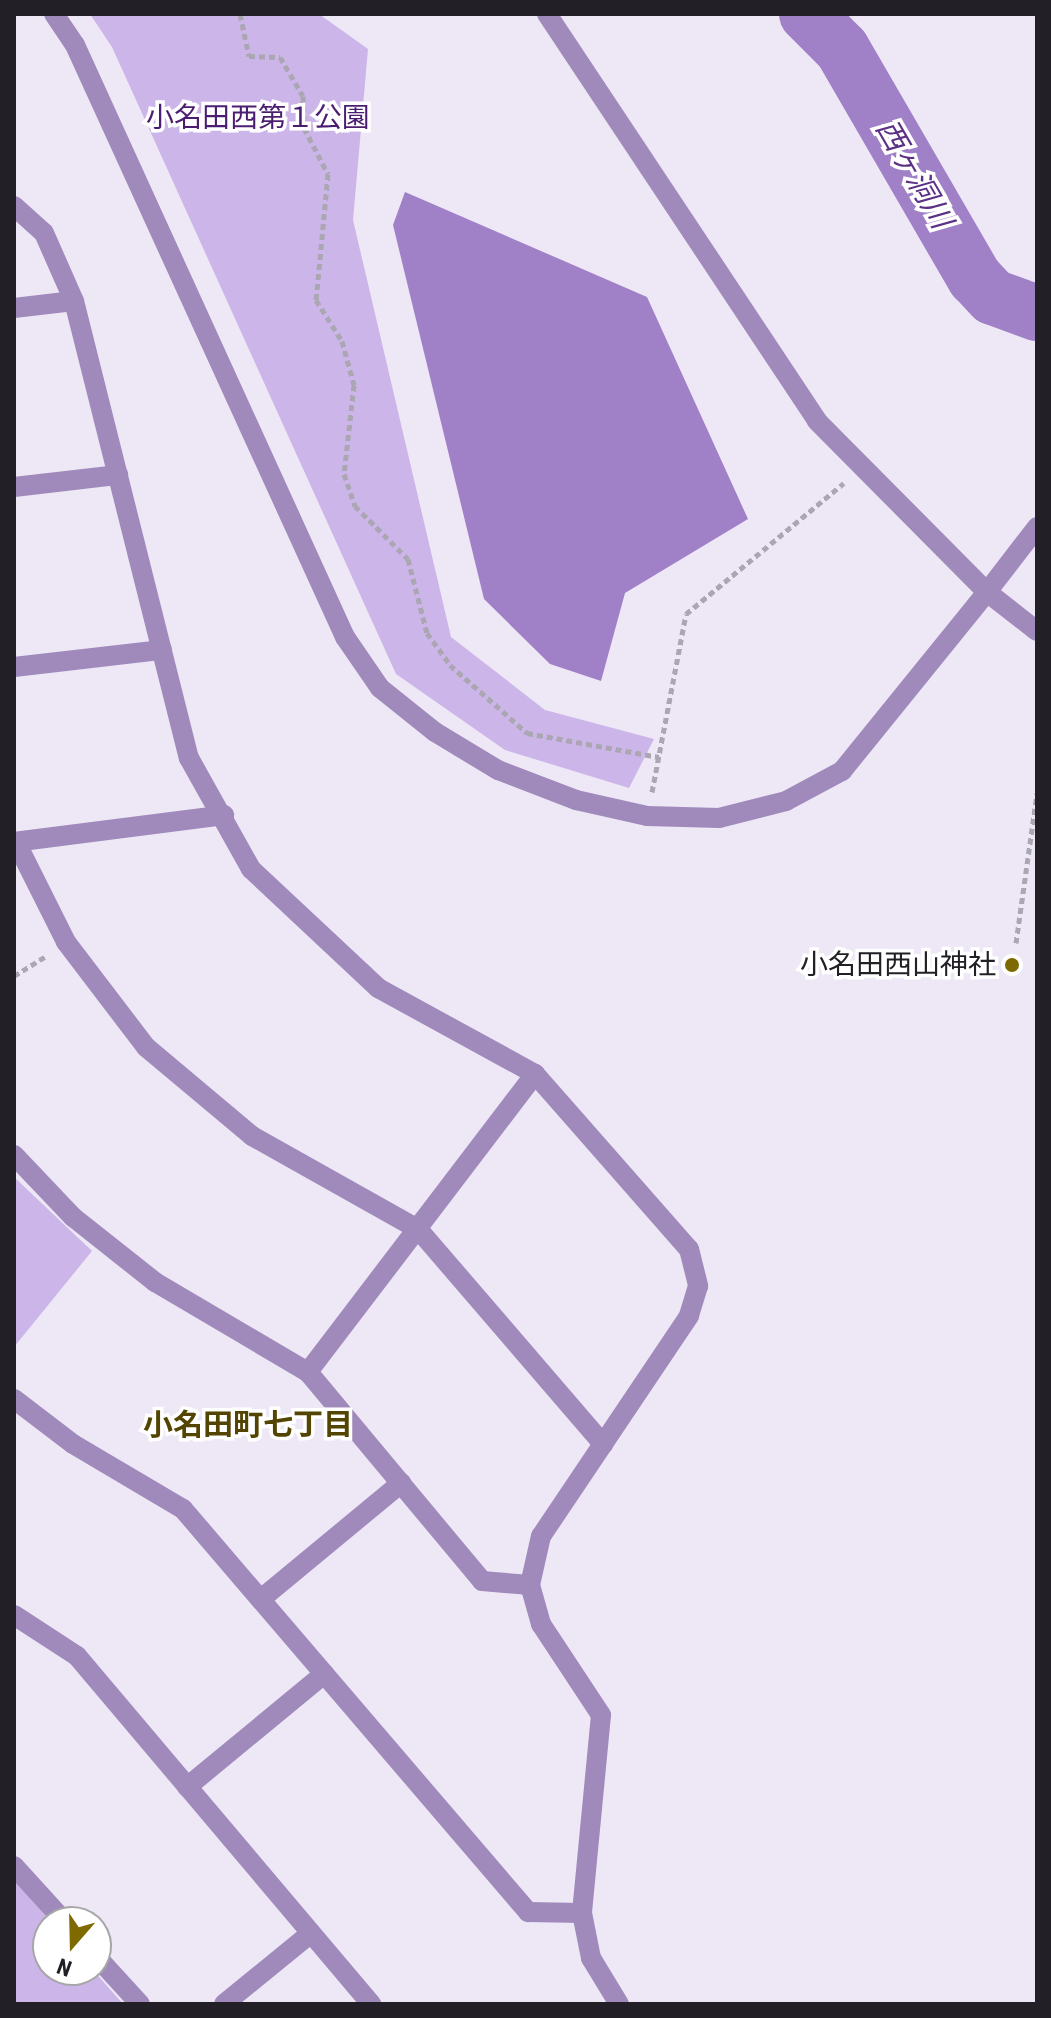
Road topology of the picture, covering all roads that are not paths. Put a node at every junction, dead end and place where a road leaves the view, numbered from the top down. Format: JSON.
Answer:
{"nodes":[{"id":1,"x":54,"y":14,"type":"edge"},
{"id":2,"x":547,"y":14,"type":"edge"},
{"id":3,"x":14,"y":206,"type":"edge"},
{"id":4,"x":74,"y":301,"type":"junction"},
{"id":5,"x":14,"y":308,"type":"edge"},
{"id":6,"x":118,"y":475,"type":"junction"},
{"id":7,"x":14,"y":487,"type":"edge"},
{"id":8,"x":1037,"y":527,"type":"edge"},
{"id":9,"x":987,"y":592,"type":"junction"},
{"id":10,"x":1037,"y":631,"type":"edge"},
{"id":11,"x":162,"y":650,"type":"junction"},
{"id":12,"x":14,"y":667,"type":"edge"},
{"id":13,"x":224,"y":815,"type":"junction"},
{"id":14,"x":15,"y":842,"type":"edge"},
{"id":15,"x":535,"y":1074,"type":"junction"},
{"id":16,"x":14,"y":1155,"type":"edge"},
{"id":17,"x":418,"y":1229,"type":"junction"},
{"id":18,"x":308,"y":1372,"type":"junction"},
{"id":19,"x":14,"y":1399,"type":"edge"},
{"id":20,"x":603,"y":1444,"type":"junction"},
{"id":21,"x":401,"y":1483,"type":"junction"},
{"id":22,"x":530,"y":1585,"type":"junction"},
{"id":23,"x":261,"y":1599,"type":"junction"},
{"id":24,"x":14,"y":1615,"type":"edge"},
{"id":25,"x":324,"y":1674,"type":"junction"},
{"id":26,"x":187,"y":1787,"type":"junction"},
{"id":27,"x":14,"y":1866,"type":"edge"},
{"id":28,"x":50,"y":1906,"type":"edge"},
{"id":29,"x":582,"y":1913,"type":"junction"},
{"id":30,"x":311,"y":1933,"type":"junction"},
{"id":31,"x":112,"y":1973,"type":"edge"},
{"id":32,"x":140,"y":2004,"type":"edge"},
{"id":33,"x":224,"y":2004,"type":"edge"},
{"id":34,"x":371,"y":2004,"type":"edge"},
{"id":35,"x":619,"y":2004,"type":"edge"}],
"edges":[{"from":1,"to":9,"type":"street"},
{"from":2,"to":9,"type":"street"},
{"from":3,"to":4,"type":"street"},
{"from":4,"to":5,"type":"street"},
{"from":4,"to":6,"type":"street"},
{"from":6,"to":7,"type":"street"},
{"from":6,"to":11,"type":"street"},
{"from":8,"to":9,"type":"street"},
{"from":9,"to":10,"type":"street"},
{"from":11,"to":12,"type":"street"},
{"from":11,"to":13,"type":"street"},
{"from":13,"to":14,"type":"street"},
{"from":13,"to":15,"type":"street"},
{"from":14,"to":17,"type":"street"},
{"from":15,"to":17,"type":"street"},
{"from":15,"to":20,"type":"street"},
{"from":16,"to":18,"type":"street"},
{"from":17,"to":18,"type":"street"},
{"from":17,"to":20,"type":"street"},
{"from":18,"to":21,"type":"street"},
{"from":19,"to":23,"type":"street"},
{"from":20,"to":22,"type":"street"},
{"from":21,"to":22,"type":"street"},
{"from":21,"to":23,"type":"street"},
{"from":22,"to":29,"type":"street"},
{"from":23,"to":25,"type":"street"},
{"from":24,"to":26,"type":"street"},
{"from":25,"to":26,"type":"street"},
{"from":25,"to":29,"type":"street"},
{"from":26,"to":30,"type":"street"},
{"from":27,"to":28,"type":"street"},
{"from":29,"to":35,"type":"street"},
{"from":30,"to":33,"type":"street"},
{"from":30,"to":34,"type":"street"},
{"from":31,"to":32,"type":"street"}]}
